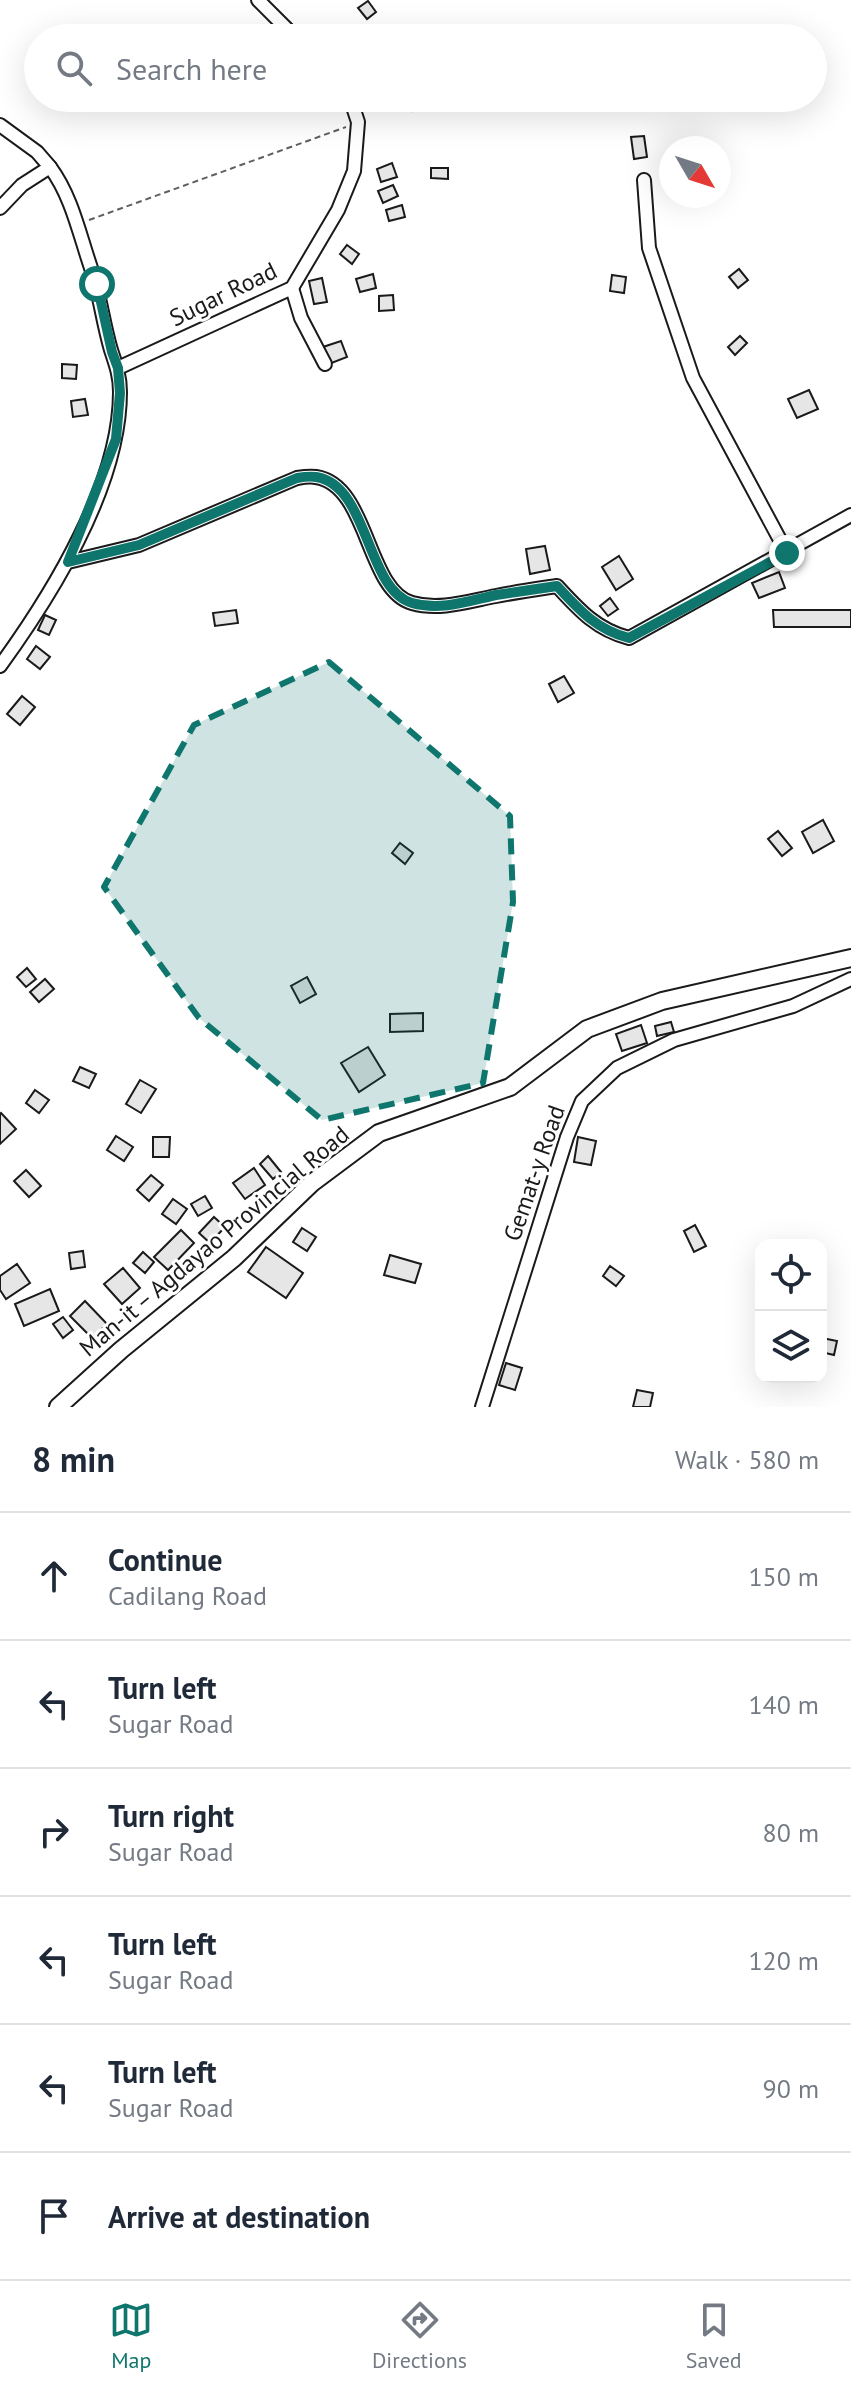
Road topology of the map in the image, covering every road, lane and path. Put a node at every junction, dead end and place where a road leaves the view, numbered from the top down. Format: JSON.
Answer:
{"nodes":[{"id":1,"x":258,"y":0,"type":"edge"},
{"id":2,"x":282,"y":24,"type":"edge"},
{"id":3,"x":355,"y":112,"type":"edge"},
{"id":4,"x":358,"y":122,"type":"junction"},
{"id":5,"x":0,"y":125,"type":"edge"},
{"id":6,"x":50,"y":167,"type":"junction"},
{"id":7,"x":644,"y":180,"type":"dead end"},
{"id":8,"x":0,"y":208,"type":"edge"},
{"id":9,"x":77,"y":224,"type":"junction"},
{"id":10,"x":292,"y":288,"type":"junction"},
{"id":11,"x":325,"y":364,"type":"dead end"},
{"id":12,"x":118,"y":368,"type":"junction"},
{"id":13,"x":851,"y":515,"type":"edge"},
{"id":14,"x":787,"y":553,"type":"junction"},
{"id":15,"x":68,"y":562,"type":"junction"},
{"id":16,"x":0,"y":666,"type":"edge"},
{"id":17,"x":851,"y":958,"type":"edge"},
{"id":18,"x":851,"y":979,"type":"edge"},
{"id":19,"x":58,"y":1407,"type":"edge"},
{"id":20,"x":482,"y":1407,"type":"edge"}],
"edges":[{"from":1,"to":2,"type":"street"},
{"from":3,"to":4,"type":"street","name":"Sugar Road"},
{"from":4,"to":9,"type":"path"},
{"from":4,"to":10,"type":"street","name":"Sugar Road"},
{"from":5,"to":6,"type":"street"},
{"from":6,"to":8,"type":"street"},
{"from":6,"to":9,"type":"street"},
{"from":7,"to":14,"type":"street"},
{"from":9,"to":12,"type":"street"},
{"from":10,"to":11,"type":"street"},
{"from":10,"to":12,"type":"street","name":"Sugar Road"},
{"from":12,"to":15,"type":"street"},
{"from":13,"to":14,"type":"street"},
{"from":14,"to":15,"type":"street"},
{"from":15,"to":16,"type":"street"},
{"from":17,"to":19,"type":"street","name":"Man-it – Agdayao Provincial Road"},
{"from":18,"to":20,"type":"street","name":"Gemat-y Road"}]}
